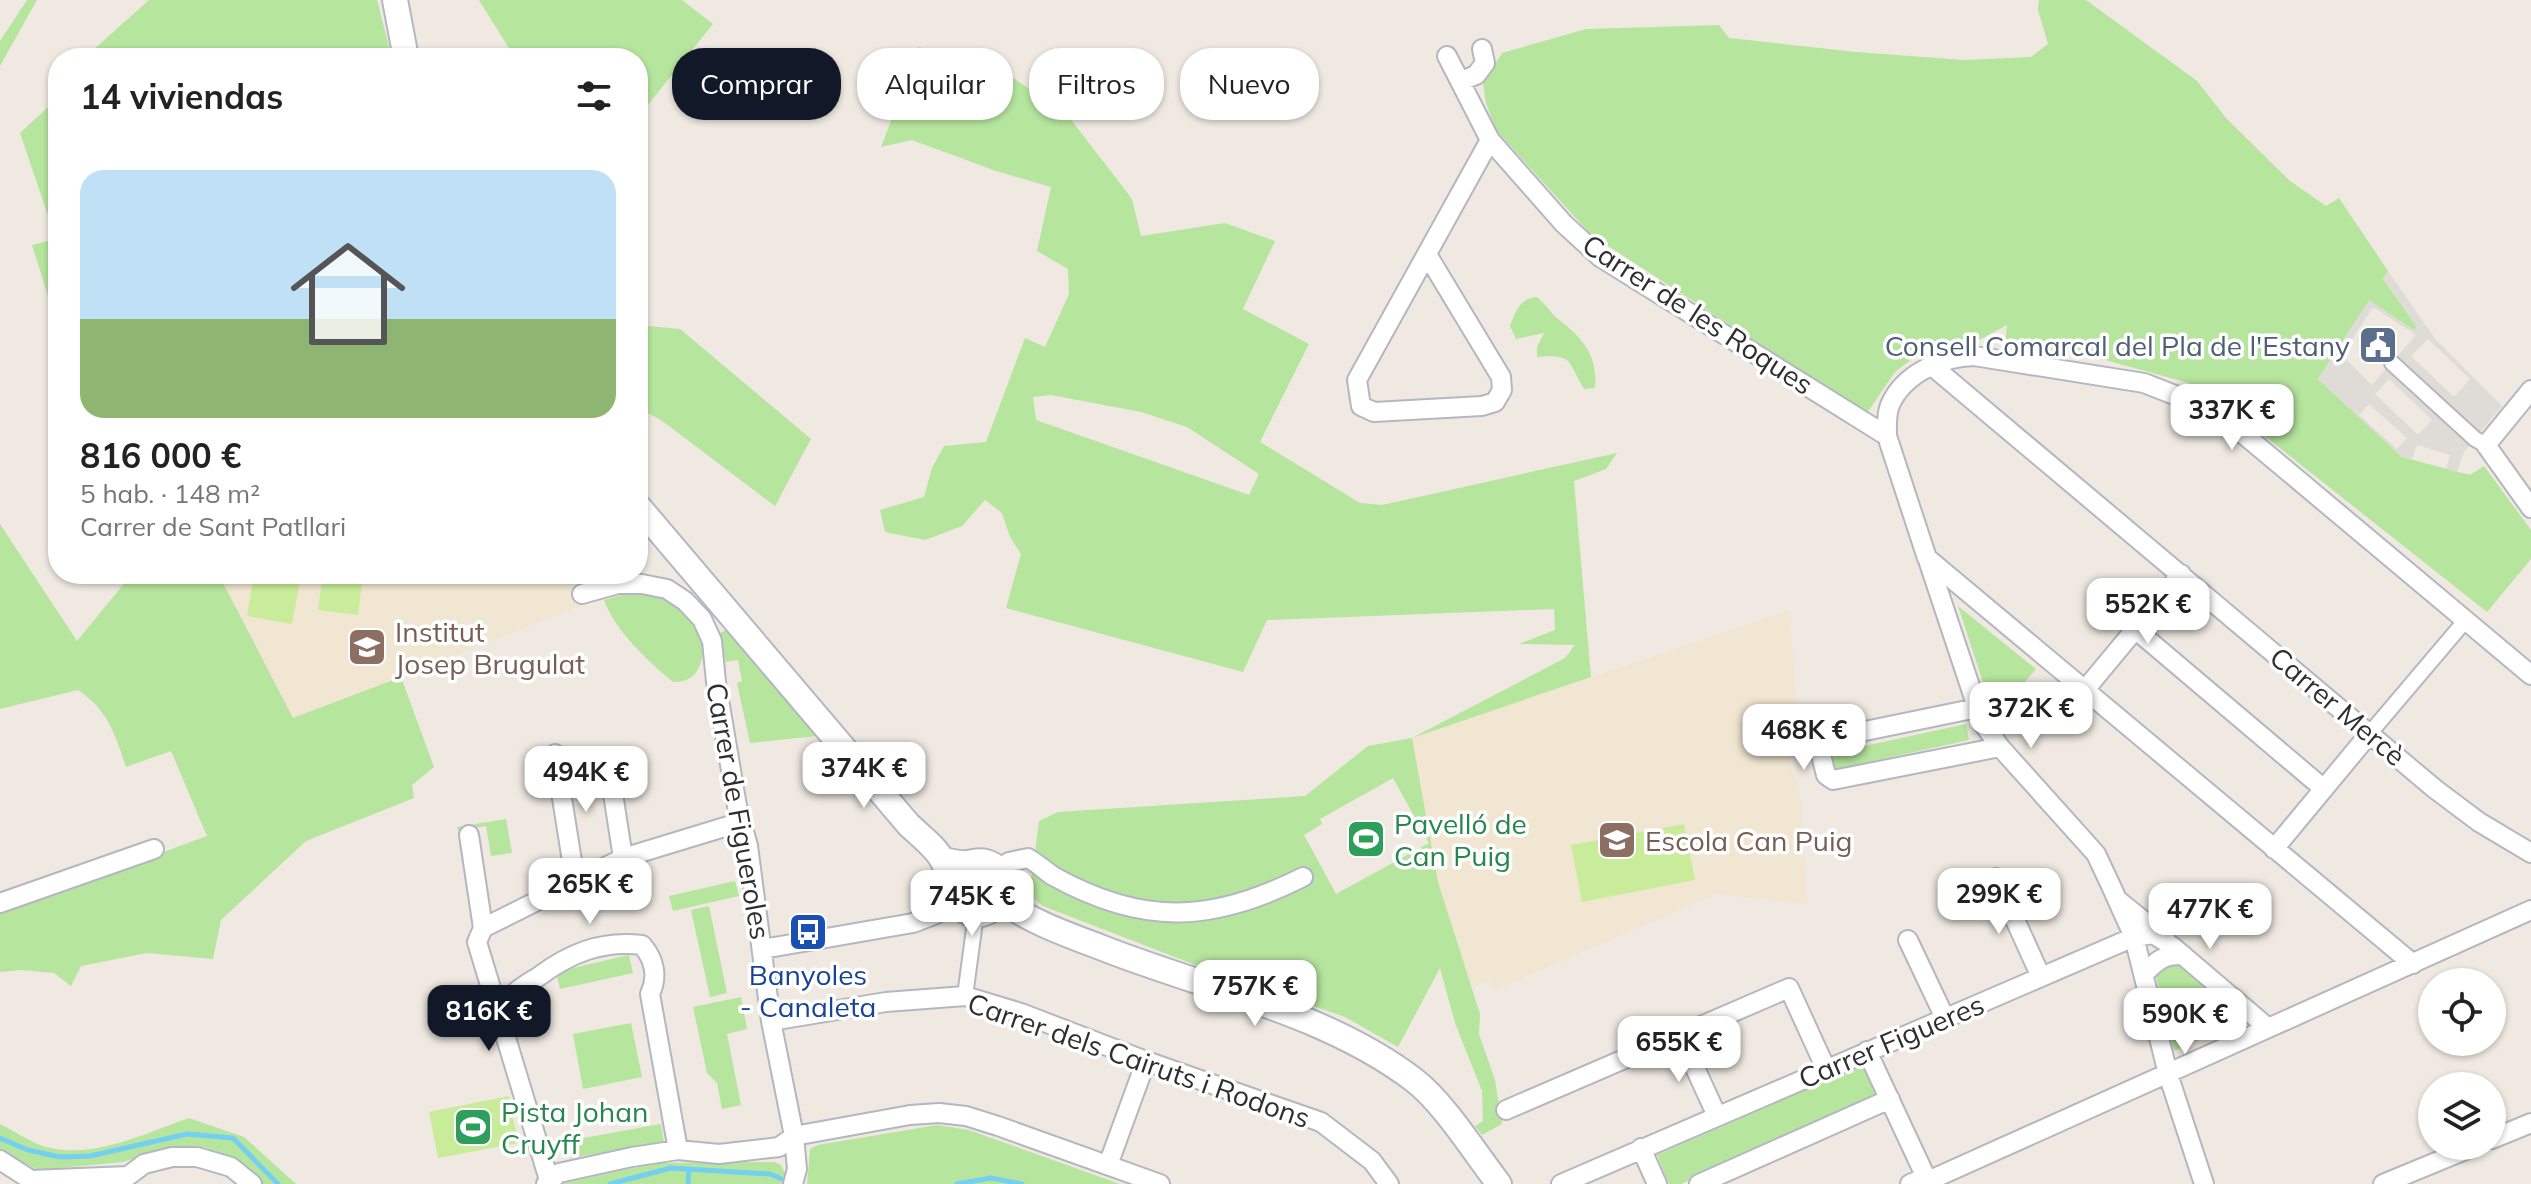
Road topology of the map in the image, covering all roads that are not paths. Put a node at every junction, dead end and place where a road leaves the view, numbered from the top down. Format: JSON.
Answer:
{"nodes":[{"id":1,"x":395,"y":0,"type":"edge"},
{"id":2,"x":404,"y":48,"type":"edge"},
{"id":3,"x":1482,"y":49,"type":"dead end"},
{"id":4,"x":1447,"y":56,"type":"dead end"},
{"id":5,"x":1461,"y":81,"type":"junction"},
{"id":6,"x":1490,"y":140,"type":"junction"},
{"id":7,"x":1428,"y":256,"type":"junction"},
{"id":8,"x":2392,"y":363,"type":"dead end"},
{"id":9,"x":1931,"y":365,"type":"junction"},
{"id":10,"x":2531,"y":390,"type":"edge"},
{"id":11,"x":1887,"y":436,"type":"junction"},
{"id":12,"x":2486,"y":445,"type":"junction"},
{"id":13,"x":2531,"y":508,"type":"edge"},
{"id":14,"x":648,"y":518,"type":"edge"},
{"id":15,"x":1927,"y":558,"type":"junction"},
{"id":16,"x":2181,"y":574,"type":"junction"},
{"id":17,"x":582,"y":594,"type":"dead end"},
{"id":18,"x":2465,"y":621,"type":"junction"},
{"id":19,"x":2135,"y":629,"type":"junction"},
{"id":20,"x":2531,"y":675,"type":"edge"},
{"id":21,"x":2084,"y":691,"type":"junction"},
{"id":22,"x":1977,"y":708,"type":"junction"},
{"id":23,"x":2370,"y":733,"type":"junction"},
{"id":24,"x":2000,"y":747,"type":"junction"},
{"id":25,"x":555,"y":754,"type":"dead end"},
{"id":26,"x":609,"y":768,"type":"dead end"},
{"id":27,"x":2324,"y":789,"type":"junction"},
{"id":28,"x":741,"y":822,"type":"junction"},
{"id":29,"x":469,"y":835,"type":"dead end"},
{"id":30,"x":154,"y":849,"type":"dead end"},
{"id":31,"x":2274,"y":849,"type":"junction"},
{"id":32,"x":2531,"y":853,"type":"edge"},
{"id":33,"x":623,"y":858,"type":"junction"},
{"id":34,"x":955,"y":862,"type":"junction"},
{"id":35,"x":999,"y":871,"type":"junction"},
{"id":36,"x":1303,"y":877,"type":"dead end"},
{"id":37,"x":1996,"y":878,"type":"dead end"},
{"id":38,"x":575,"y":880,"type":"junction"},
{"id":39,"x":952,"y":890,"type":"junction"},
{"id":40,"x":2117,"y":899,"type":"junction"},
{"id":41,"x":1001,"y":900,"type":"junction"},
{"id":42,"x":0,"y":903,"type":"edge"},
{"id":43,"x":2531,"y":910,"type":"edge"},
{"id":44,"x":976,"y":914,"type":"junction"},
{"id":45,"x":483,"y":928,"type":"junction"},
{"id":46,"x":2134,"y":937,"type":"junction"},
{"id":47,"x":1908,"y":940,"type":"dead end"},
{"id":48,"x":763,"y":949,"type":"junction"},
{"id":49,"x":2178,"y":950,"type":"junction"},
{"id":50,"x":2413,"y":964,"type":"junction"},
{"id":51,"x":2144,"y":974,"type":"junction"},
{"id":52,"x":2041,"y":977,"type":"junction"},
{"id":53,"x":965,"y":996,"type":"junction"},
{"id":54,"x":1945,"y":1018,"type":"junction"},
{"id":55,"x":771,"y":1021,"type":"junction"},
{"id":56,"x":503,"y":1026,"type":"junction"},
{"id":57,"x":2267,"y":1027,"type":"junction"},
{"id":58,"x":1680,"y":1035,"type":"junction"},
{"id":59,"x":1867,"y":1051,"type":"junction"},
{"id":60,"x":1146,"y":1061,"type":"junction"},
{"id":61,"x":1826,"y":1069,"type":"junction"},
{"id":62,"x":2168,"y":1074,"type":"junction"},
{"id":63,"x":1890,"y":1099,"type":"junction"},
{"id":64,"x":1506,"y":1110,"type":"dead end"},
{"id":65,"x":1717,"y":1116,"type":"junction"},
{"id":66,"x":2531,"y":1123,"type":"edge"},
{"id":67,"x":2506,"y":1133,"type":"edge"},
{"id":68,"x":794,"y":1136,"type":"junction"},
{"id":69,"x":1641,"y":1148,"type":"junction"},
{"id":70,"x":678,"y":1150,"type":"junction"},
{"id":71,"x":0,"y":1160,"type":"edge"},
{"id":72,"x":2441,"y":1160,"type":"edge"},
{"id":73,"x":1108,"y":1165,"type":"junction"},
{"id":74,"x":130,"y":1180,"type":"edge"},
{"id":75,"x":29,"y":1182,"type":"edge"},
{"id":76,"x":548,"y":1182,"type":"edge"},
{"id":77,"x":1922,"y":1183,"type":"edge"},
{"id":78,"x":252,"y":1184,"type":"edge"},
{"id":79,"x":793,"y":1184,"type":"edge"},
{"id":80,"x":1160,"y":1184,"type":"edge"},
{"id":81,"x":1389,"y":1184,"type":"edge"},
{"id":82,"x":1499,"y":1184,"type":"edge"},
{"id":83,"x":1561,"y":1184,"type":"edge"},
{"id":84,"x":1657,"y":1184,"type":"edge"},
{"id":85,"x":1699,"y":1184,"type":"edge"},
{"id":86,"x":2204,"y":1184,"type":"edge"},
{"id":87,"x":2383,"y":1184,"type":"edge"}],
"edges":[{"from":1,"to":2,"type":"street"},
{"from":3,"to":5,"type":"street"},
{"from":4,"to":5,"type":"street","name":"Carrer de les Roques"},
{"from":5,"to":6,"type":"street","name":"Carrer de les Roques"},
{"from":6,"to":7,"type":"street"},
{"from":6,"to":11,"type":"street","name":"Carrer de les Roques"},
{"from":7,"to":7,"type":"street"},
{"from":8,"to":12,"type":"street"},
{"from":9,"to":11,"type":"street"},
{"from":9,"to":16,"type":"street","name":"Carrer Mercè"},
{"from":9,"to":18,"type":"street"},
{"from":10,"to":12,"type":"street"},
{"from":11,"to":15,"type":"street"},
{"from":12,"to":13,"type":"street"},
{"from":14,"to":34,"type":"street"},
{"from":15,"to":21,"type":"street"},
{"from":15,"to":22,"type":"street"},
{"from":16,"to":19,"type":"street"},
{"from":16,"to":23,"type":"street","name":"Carrer Mercè"},
{"from":17,"to":28,"type":"street","name":"Carrer de Figueroles"},
{"from":18,"to":20,"type":"street"},
{"from":18,"to":23,"type":"street"},
{"from":19,"to":21,"type":"street"},
{"from":19,"to":27,"type":"street"},
{"from":21,"to":31,"type":"street"},
{"from":22,"to":24,"type":"street"},
{"from":22,"to":24,"type":"street"},
{"from":23,"to":27,"type":"street"},
{"from":23,"to":32,"type":"street","name":"Carrer Mercè"},
{"from":24,"to":40,"type":"street"},
{"from":25,"to":38,"type":"street"},
{"from":26,"to":33,"type":"street"},
{"from":27,"to":31,"type":"street"},
{"from":28,"to":33,"type":"street"},
{"from":28,"to":48,"type":"street","name":"Carrer de Figueroles"},
{"from":29,"to":45,"type":"street"},
{"from":30,"to":42,"type":"street"},
{"from":31,"to":50,"type":"street"},
{"from":33,"to":38,"type":"street"},
{"from":34,"to":35,"type":"street"},
{"from":34,"to":39,"type":"street"},
{"from":35,"to":36,"type":"street"},
{"from":35,"to":41,"type":"street"},
{"from":37,"to":52,"type":"street"},
{"from":38,"to":45,"type":"street"},
{"from":39,"to":44,"type":"street"},
{"from":39,"to":48,"type":"street"},
{"from":40,"to":46,"type":"street"},
{"from":40,"to":49,"type":"street"},
{"from":41,"to":44,"type":"street"},
{"from":41,"to":82,"type":"street"},
{"from":43,"to":50,"type":"street"},
{"from":44,"to":53,"type":"street"},
{"from":45,"to":56,"type":"street"},
{"from":46,"to":49,"type":"street"},
{"from":46,"to":51,"type":"street"},
{"from":46,"to":52,"type":"street","name":"Carrer Figueres"},
{"from":47,"to":54,"type":"street"},
{"from":48,"to":55,"type":"street","name":"Carrer de Figueroles"},
{"from":49,"to":51,"type":"street"},
{"from":49,"to":57,"type":"street"},
{"from":50,"to":57,"type":"street"},
{"from":51,"to":62,"type":"street"},
{"from":52,"to":54,"type":"street","name":"Carrer Figueres"},
{"from":53,"to":55,"type":"street","name":"Carrer dels Cairuts i Rodons"},
{"from":53,"to":60,"type":"street","name":"Carrer dels Cairuts i Rodons"},
{"from":54,"to":59,"type":"street","name":"Carrer Figueres"},
{"from":55,"to":68,"type":"street","name":"Carrer de Figueroles"},
{"from":56,"to":70,"type":"street"},
{"from":56,"to":76,"type":"street"},
{"from":57,"to":62,"type":"street"},
{"from":58,"to":61,"type":"street"},
{"from":58,"to":64,"type":"street"},
{"from":58,"to":65,"type":"street"},
{"from":59,"to":61,"type":"street","name":"Carrer Figueres"},
{"from":59,"to":63,"type":"street"},
{"from":60,"to":73,"type":"street"},
{"from":60,"to":81,"type":"street","name":"Carrer dels Cairuts i Rodons"},
{"from":61,"to":65,"type":"street","name":"Carrer Figueres"},
{"from":62,"to":77,"type":"street"},
{"from":62,"to":86,"type":"street"},
{"from":63,"to":77,"type":"street"},
{"from":63,"to":85,"type":"street"},
{"from":65,"to":69,"type":"street","name":"Carrer Figueres"},
{"from":66,"to":67,"type":"street"},
{"from":68,"to":70,"type":"street"},
{"from":68,"to":73,"type":"street"},
{"from":68,"to":79,"type":"street","name":"Carrer de Figueroles"},
{"from":69,"to":83,"type":"street","name":"Carrer Figueres"},
{"from":69,"to":84,"type":"street"},
{"from":70,"to":76,"type":"street"},
{"from":71,"to":75,"type":"street"},
{"from":72,"to":87,"type":"street"},
{"from":73,"to":80,"type":"street"},
{"from":74,"to":75,"type":"street"},
{"from":74,"to":78,"type":"street"}]}
